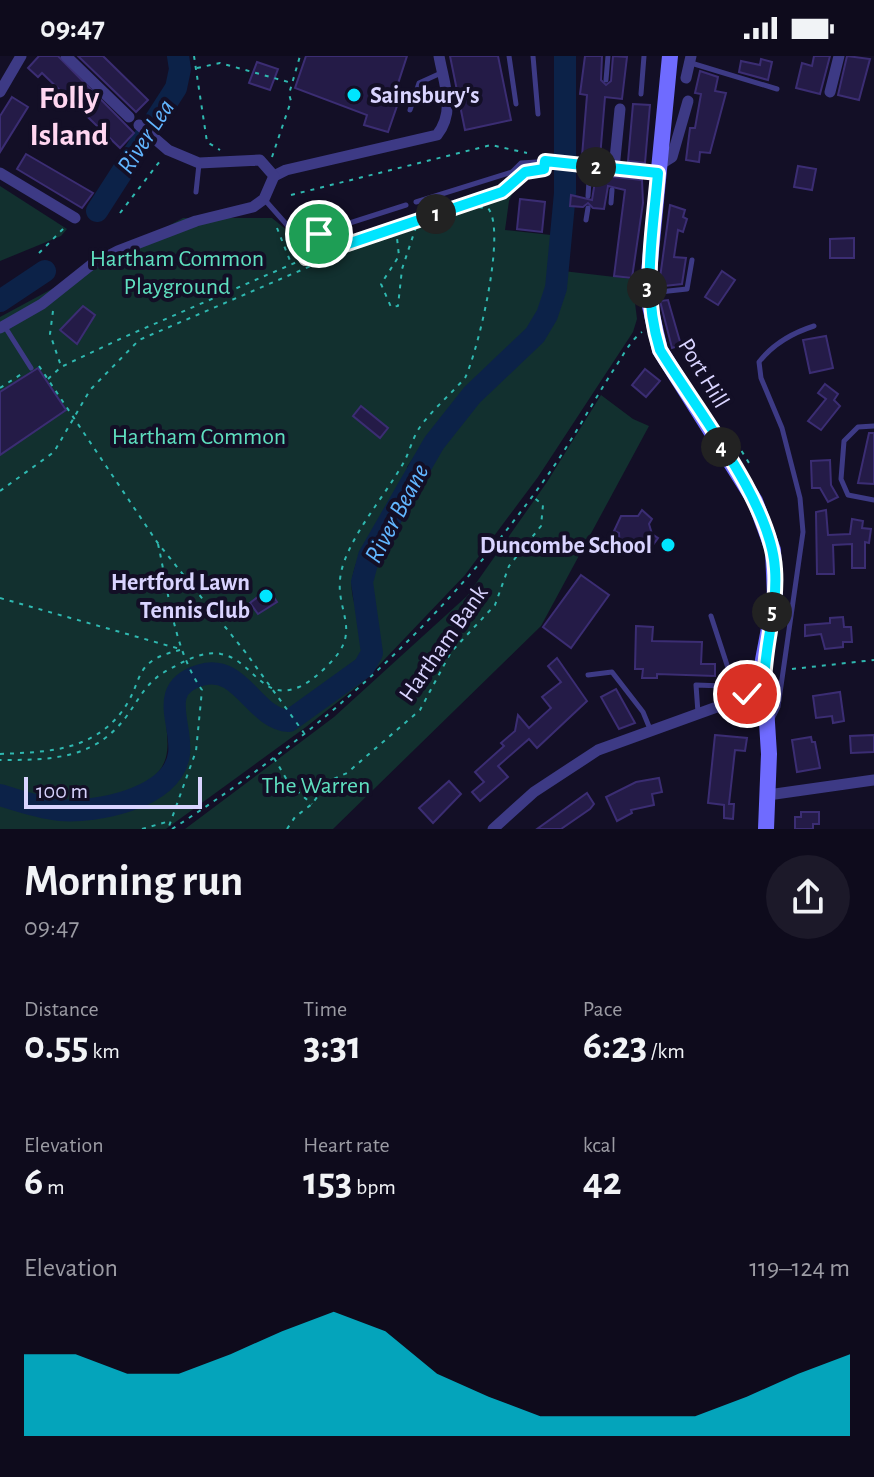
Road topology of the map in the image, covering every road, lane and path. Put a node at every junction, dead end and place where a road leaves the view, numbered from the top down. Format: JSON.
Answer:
{"nodes":[{"id":1,"x":21,"y":56,"type":"edge"},
{"id":2,"x":67,"y":56,"type":"edge"},
{"id":3,"x":194,"y":56,"type":"edge"},
{"id":4,"x":300,"y":56,"type":"edge"},
{"id":5,"x":439,"y":56,"type":"edge"},
{"id":6,"x":509,"y":56,"type":"edge"},
{"id":7,"x":533,"y":56,"type":"edge"},
{"id":8,"x":608,"y":56,"type":"edge"},
{"id":9,"x":644,"y":56,"type":"edge"},
{"id":10,"x":839,"y":56,"type":"edge"},
{"id":11,"x":690,"y":60,"type":"edge"},
{"id":12,"x":669,"y":65,"type":"edge"},
{"id":13,"x":196,"y":68,"type":"junction"},
{"id":14,"x":442,"y":73,"type":"junction"},
{"id":15,"x":686,"y":78,"type":"dead end"},
{"id":16,"x":606,"y":80,"type":"dead end"},
{"id":17,"x":292,"y":84,"type":"junction"},
{"id":18,"x":777,"y":89,"type":"dead end"},
{"id":19,"x":0,"y":92,"type":"edge"},
{"id":20,"x":830,"y":92,"type":"dead end"},
{"id":21,"x":641,"y":94,"type":"dead end"},
{"id":22,"x":688,"y":101,"type":"dead end"},
{"id":23,"x":516,"y":104,"type":"dead end"},
{"id":24,"x":620,"y":109,"type":"dead end"},
{"id":25,"x":410,"y":110,"type":"dead end"},
{"id":26,"x":538,"y":114,"type":"dead end"},
{"id":27,"x":129,"y":117,"type":"dead end"},
{"id":28,"x":139,"y":125,"type":"dead end"},
{"id":29,"x":168,"y":150,"type":"junction"},
{"id":30,"x":549,"y":161,"type":"junction"},
{"id":31,"x":199,"y":163,"type":"junction"},
{"id":32,"x":217,"y":163,"type":"junction"},
{"id":33,"x":590,"y":166,"type":"junction"},
{"id":34,"x":659,"y":169,"type":"junction"},
{"id":35,"x":272,"y":172,"type":"junction"},
{"id":36,"x":0,"y":173,"type":"edge"},
{"id":37,"x":614,"y":174,"type":"junction"},
{"id":38,"x":515,"y":179,"type":"dead end"},
{"id":39,"x":612,"y":190,"type":"dead end"},
{"id":40,"x":196,"y":192,"type":"dead end"},
{"id":41,"x":291,"y":195,"type":"dead end"},
{"id":42,"x":588,"y":196,"type":"dead end"},
{"id":43,"x":264,"y":199,"type":"junction"},
{"id":44,"x":416,"y":202,"type":"dead end"},
{"id":45,"x":611,"y":203,"type":"dead end"},
{"id":46,"x":406,"y":205,"type":"dead end"},
{"id":47,"x":588,"y":208,"type":"dead end"},
{"id":48,"x":120,"y":213,"type":"dead end"},
{"id":49,"x":75,"y":218,"type":"joint"},
{"id":50,"x":586,"y":220,"type":"dead end"},
{"id":51,"x":274,"y":222,"type":"dead end"},
{"id":52,"x":327,"y":233,"type":"junction"},
{"id":53,"x":39,"y":253,"type":"dead end"},
{"id":54,"x":306,"y":258,"type":"junction"},
{"id":55,"x":692,"y":260,"type":"dead end"},
{"id":56,"x":291,"y":264,"type":"junction"},
{"id":57,"x":56,"y":293,"type":"junction"},
{"id":58,"x":647,"y":293,"type":"junction"},
{"id":59,"x":652,"y":324,"type":"junction"},
{"id":60,"x":814,"y":326,"type":"dead end"},
{"id":61,"x":2,"y":328,"type":"edge"},
{"id":62,"x":61,"y":367,"type":"junction"},
{"id":63,"x":31,"y":368,"type":"junction"},
{"id":64,"x":48,"y":379,"type":"junction"},
{"id":65,"x":0,"y":388,"type":"edge"},
{"id":66,"x":74,"y":416,"type":"junction"},
{"id":67,"x":874,"y":426,"type":"edge"},
{"id":68,"x":0,"y":491,"type":"edge"},
{"id":69,"x":531,"y":496,"type":"junction"},
{"id":70,"x":874,"y":500,"type":"edge"},
{"id":71,"x":157,"y":542,"type":"junction"},
{"id":72,"x":0,"y":598,"type":"edge"},
{"id":73,"x":711,"y":616,"type":"dead end"},
{"id":74,"x":181,"y":650,"type":"junction"},
{"id":75,"x":874,"y":660,"type":"edge"},
{"id":76,"x":185,"y":662,"type":"junction"},
{"id":77,"x":781,"y":671,"type":"junction"},
{"id":78,"x":588,"y":675,"type":"dead end"},
{"id":79,"x":764,"y":690,"type":"junction"},
{"id":80,"x":275,"y":691,"type":"junction"},
{"id":81,"x":698,"y":714,"type":"junction"},
{"id":82,"x":650,"y":729,"type":"junction"},
{"id":83,"x":767,"y":730,"type":"junction"},
{"id":84,"x":304,"y":733,"type":"junction"},
{"id":85,"x":0,"y":754,"type":"edge"},
{"id":86,"x":273,"y":757,"type":"junction"},
{"id":87,"x":0,"y":760,"type":"edge"},
{"id":88,"x":874,"y":780,"type":"edge"},
{"id":89,"x":768,"y":795,"type":"junction"},
{"id":90,"x":312,"y":804,"type":"junction"},
{"id":91,"x":171,"y":821,"type":"junction"},
{"id":92,"x":142,"y":829,"type":"edge"},
{"id":93,"x":170,"y":829,"type":"edge"},
{"id":94,"x":287,"y":829,"type":"edge"},
{"id":95,"x":493,"y":829,"type":"edge"},
{"id":96,"x":766,"y":829,"type":"edge"}],
"edges":[{"from":1,"to":19,"type":"street"},
{"from":2,"to":27,"type":"street"},
{"from":3,"to":13,"type":"path"},
{"from":4,"to":17,"type":"path"},
{"from":5,"to":14,"type":"street"},
{"from":6,"to":23,"type":"lane"},
{"from":7,"to":26,"type":"lane"},
{"from":8,"to":16,"type":"lane"},
{"from":9,"to":21,"type":"lane"},
{"from":10,"to":20,"type":"street"},
{"from":11,"to":15,"type":"street"},
{"from":11,"to":18,"type":"lane"},
{"from":12,"to":34,"type":"main road","name":"Port Hill"},
{"from":13,"to":17,"type":"path"},
{"from":13,"to":32,"type":"path"},
{"from":14,"to":25,"type":"lane"},
{"from":14,"to":35,"type":"street"},
{"from":17,"to":35,"type":"path"},
{"from":22,"to":34,"type":"street"},
{"from":24,"to":37,"type":"street"},
{"from":28,"to":29,"type":"street"},
{"from":29,"to":31,"type":"street"},
{"from":29,"to":48,"type":"path"},
{"from":30,"to":33,"type":"street"},
{"from":30,"to":41,"type":"path"},
{"from":30,"to":44,"type":"lane"},
{"from":31,"to":32,"type":"street"},
{"from":31,"to":40,"type":"lane"},
{"from":32,"to":35,"type":"street"},
{"from":33,"to":37,"type":"street"},
{"from":33,"to":42,"type":"lane"},
{"from":34,"to":37,"type":"street"},
{"from":34,"to":58,"type":"main road","name":"Port Hill"},
{"from":35,"to":43,"type":"street"},
{"from":36,"to":49,"type":"street"},
{"from":38,"to":54,"type":"path"},
{"from":39,"to":45,"type":"lane"},
{"from":43,"to":52,"type":"lane"},
{"from":43,"to":57,"type":"street"},
{"from":46,"to":52,"type":"lane"},
{"from":47,"to":50,"type":"lane"},
{"from":49,"to":53,"type":"path"},
{"from":51,"to":56,"type":"path"},
{"from":52,"to":54,"type":"path"},
{"from":54,"to":56,"type":"path"},
{"from":55,"to":58,"type":"lane"},
{"from":56,"to":62,"type":"path"},
{"from":57,"to":61,"type":"street"},
{"from":57,"to":62,"type":"path"},
{"from":58,"to":59,"type":"main road","name":"Port Hill"},
{"from":59,"to":69,"type":"path"},
{"from":59,"to":79,"type":"main road","name":"Port Hill"},
{"from":60,"to":77,"type":"lane"},
{"from":61,"to":63,"type":"lane"},
{"from":62,"to":64,"type":"path"},
{"from":63,"to":64,"type":"path"},
{"from":63,"to":65,"type":"path"},
{"from":64,"to":66,"type":"path"},
{"from":66,"to":68,"type":"path"},
{"from":66,"to":71,"type":"path"},
{"from":66,"to":80,"type":"path"},
{"from":67,"to":70,"type":"lane"},
{"from":69,"to":84,"type":"path"},
{"from":69,"to":90,"type":"path","name":"Hartham Bank"},
{"from":71,"to":74,"type":"path"},
{"from":71,"to":80,"type":"path"},
{"from":72,"to":74,"type":"path"},
{"from":73,"to":81,"type":"lane"},
{"from":74,"to":76,"type":"path"},
{"from":74,"to":85,"type":"path"},
{"from":75,"to":77,"type":"path"},
{"from":76,"to":80,"type":"path"},
{"from":76,"to":87,"type":"path"},
{"from":76,"to":91,"type":"path"},
{"from":77,"to":83,"type":"lane"},
{"from":78,"to":82,"type":"lane"},
{"from":79,"to":81,"type":"street"},
{"from":79,"to":83,"type":"main road","name":"Port Hill"},
{"from":80,"to":84,"type":"path"},
{"from":81,"to":82,"type":"street"},
{"from":82,"to":95,"type":"street"},
{"from":83,"to":89,"type":"main road","name":"Port Hill"},
{"from":84,"to":86,"type":"path"},
{"from":86,"to":90,"type":"path"},
{"from":86,"to":93,"type":"path"},
{"from":88,"to":89,"type":"street"},
{"from":89,"to":96,"type":"main road","name":"Port Hill"},
{"from":90,"to":94,"type":"path","name":"Hartham Bank"},
{"from":91,"to":92,"type":"path"},
{"from":91,"to":93,"type":"path"}]}
